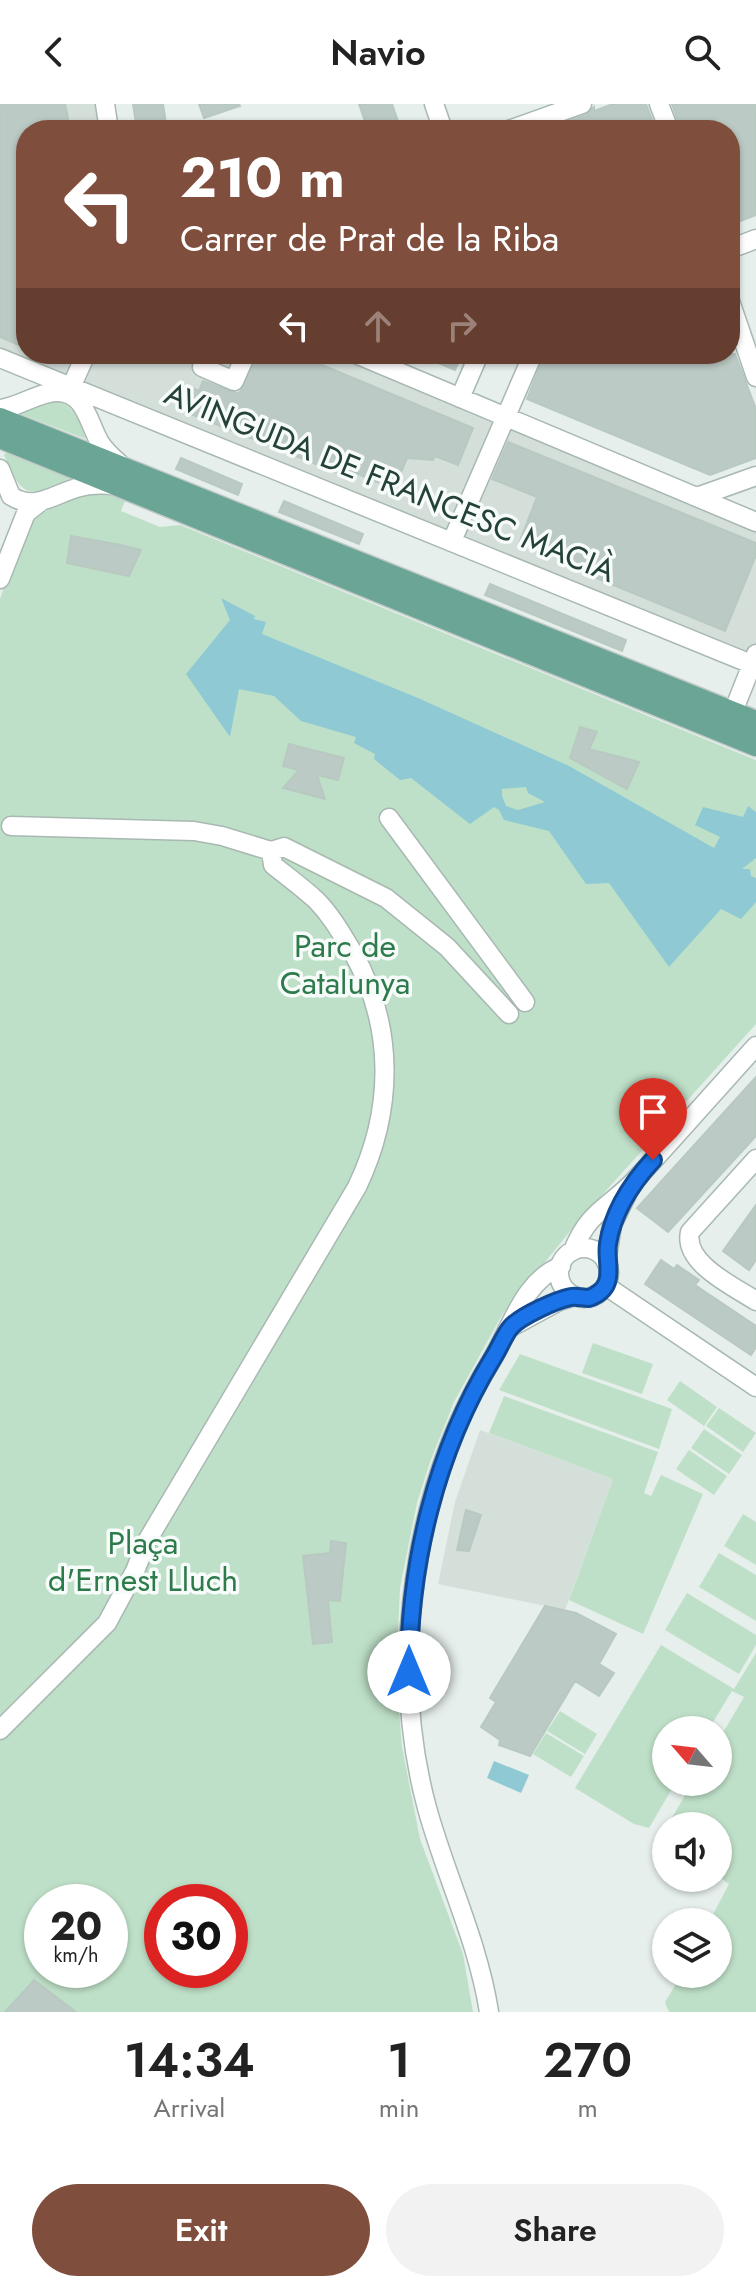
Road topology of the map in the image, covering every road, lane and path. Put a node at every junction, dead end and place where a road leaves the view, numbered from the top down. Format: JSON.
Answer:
{"nodes":[{"id":1,"x":582,"y":104,"type":"edge"},
{"id":2,"x":537,"y":120,"type":"edge"},
{"id":3,"x":740,"y":330,"type":"edge"},
{"id":4,"x":0,"y":358,"type":"edge"},
{"id":5,"x":82,"y":364,"type":"edge"},
{"id":6,"x":242,"y":364,"type":"edge"},
{"id":7,"x":380,"y":364,"type":"edge"},
{"id":8,"x":475,"y":364,"type":"edge"},
{"id":9,"x":529,"y":364,"type":"edge"},
{"id":10,"x":202,"y":367,"type":"dead end"},
{"id":11,"x":756,"y":377,"type":"edge"},
{"id":12,"x":70,"y":390,"type":"junction"},
{"id":13,"x":460,"y":398,"type":"junction"},
{"id":14,"x":3,"y":413,"type":"edge"},
{"id":15,"x":506,"y":416,"type":"junction"},
{"id":16,"x":0,"y":437,"type":"edge"},
{"id":17,"x":92,"y":465,"type":"junction"},
{"id":18,"x":0,"y":469,"type":"edge"},
{"id":19,"x":756,"y":476,"type":"edge"},
{"id":20,"x":121,"y":477,"type":"junction"},
{"id":21,"x":11,"y":496,"type":"junction"},
{"id":22,"x":697,"y":497,"type":"junction"},
{"id":23,"x":39,"y":503,"type":"junction"},
{"id":24,"x":756,"y":522,"type":"edge"},
{"id":25,"x":452,"y":541,"type":"junction"},
{"id":26,"x":0,"y":545,"type":"edge"},
{"id":27,"x":0,"y":579,"type":"edge"},
{"id":28,"x":755,"y":662,"type":"edge"},
{"id":29,"x":729,"y":722,"type":"junction"},
{"id":30,"x":756,"y":722,"type":"edge"},
{"id":31,"x":756,"y":745,"type":"edge"},
{"id":32,"x":389,"y":818,"type":"dead end"},
{"id":33,"x":11,"y":826,"type":"dead end"},
{"id":34,"x":276,"y":854,"type":"junction"},
{"id":35,"x":525,"y":1002,"type":"dead end"},
{"id":36,"x":509,"y":1014,"type":"dead end"},
{"id":37,"x":754,"y":1051,"type":"edge"},
{"id":38,"x":756,"y":1159,"type":"edge"},
{"id":39,"x":633,"y":1182,"type":"junction"},
{"id":40,"x":567,"y":1258,"type":"junction"},
{"id":41,"x":606,"y":1262,"type":"junction"},
{"id":42,"x":606,"y":1286,"type":"junction"},
{"id":43,"x":575,"y":1296,"type":"junction"},
{"id":44,"x":756,"y":1301,"type":"edge"},
{"id":45,"x":511,"y":1327,"type":"junction"},
{"id":46,"x":756,"y":1387,"type":"edge"},
{"id":47,"x":0,"y":1730,"type":"edge"},
{"id":48,"x":489,"y":2012,"type":"edge"}],
"edges":[{"from":1,"to":2,"type":"street"},
{"from":3,"to":11,"type":"street"},
{"from":4,"to":12,"type":"street","name":"AVINGUDA DE FRANCESC MACIÀ"},
{"from":5,"to":12,"type":"street"},
{"from":6,"to":10,"type":"street"},
{"from":7,"to":13,"type":"street"},
{"from":8,"to":13,"type":"street"},
{"from":9,"to":15,"type":"street"},
{"from":12,"to":14,"type":"street"},
{"from":12,"to":17,"type":"street"},
{"from":12,"to":25,"type":"street","name":"AVINGUDA DE FRANCESC MACIÀ"},
{"from":13,"to":15,"type":"street"},
{"from":14,"to":17,"type":"main road"},
{"from":15,"to":22,"type":"street"},
{"from":15,"to":25,"type":"street"},
{"from":16,"to":17,"type":"main road"},
{"from":17,"to":20,"type":"main road"},
{"from":17,"to":20,"type":"street"},
{"from":17,"to":23,"type":"street"},
{"from":18,"to":21,"type":"street"},
{"from":19,"to":22,"type":"street"},
{"from":20,"to":29,"type":"main road"},
{"from":21,"to":23,"type":"street"},
{"from":21,"to":26,"type":"street"},
{"from":22,"to":24,"type":"street"},
{"from":23,"to":27,"type":"street"},
{"from":25,"to":28,"type":"street","name":"AVINGUDA DE FRANCESC MACIÀ"},
{"from":28,"to":29,"type":"street"},
{"from":29,"to":30,"type":"main road"},
{"from":29,"to":31,"type":"main road"},
{"from":32,"to":35,"type":"street"},
{"from":33,"to":34,"type":"street"},
{"from":34,"to":36,"type":"street"},
{"from":34,"to":47,"type":"street"},
{"from":37,"to":39,"type":"street"},
{"from":38,"to":44,"type":"street"},
{"from":39,"to":40,"type":"street"},
{"from":39,"to":41,"type":"street"},
{"from":40,"to":41,"type":"street"},
{"from":40,"to":43,"type":"street"},
{"from":40,"to":45,"type":"street"},
{"from":41,"to":42,"type":"street"},
{"from":42,"to":43,"type":"street"},
{"from":42,"to":46,"type":"street"},
{"from":43,"to":45,"type":"street"},
{"from":45,"to":48,"type":"street"}]}
